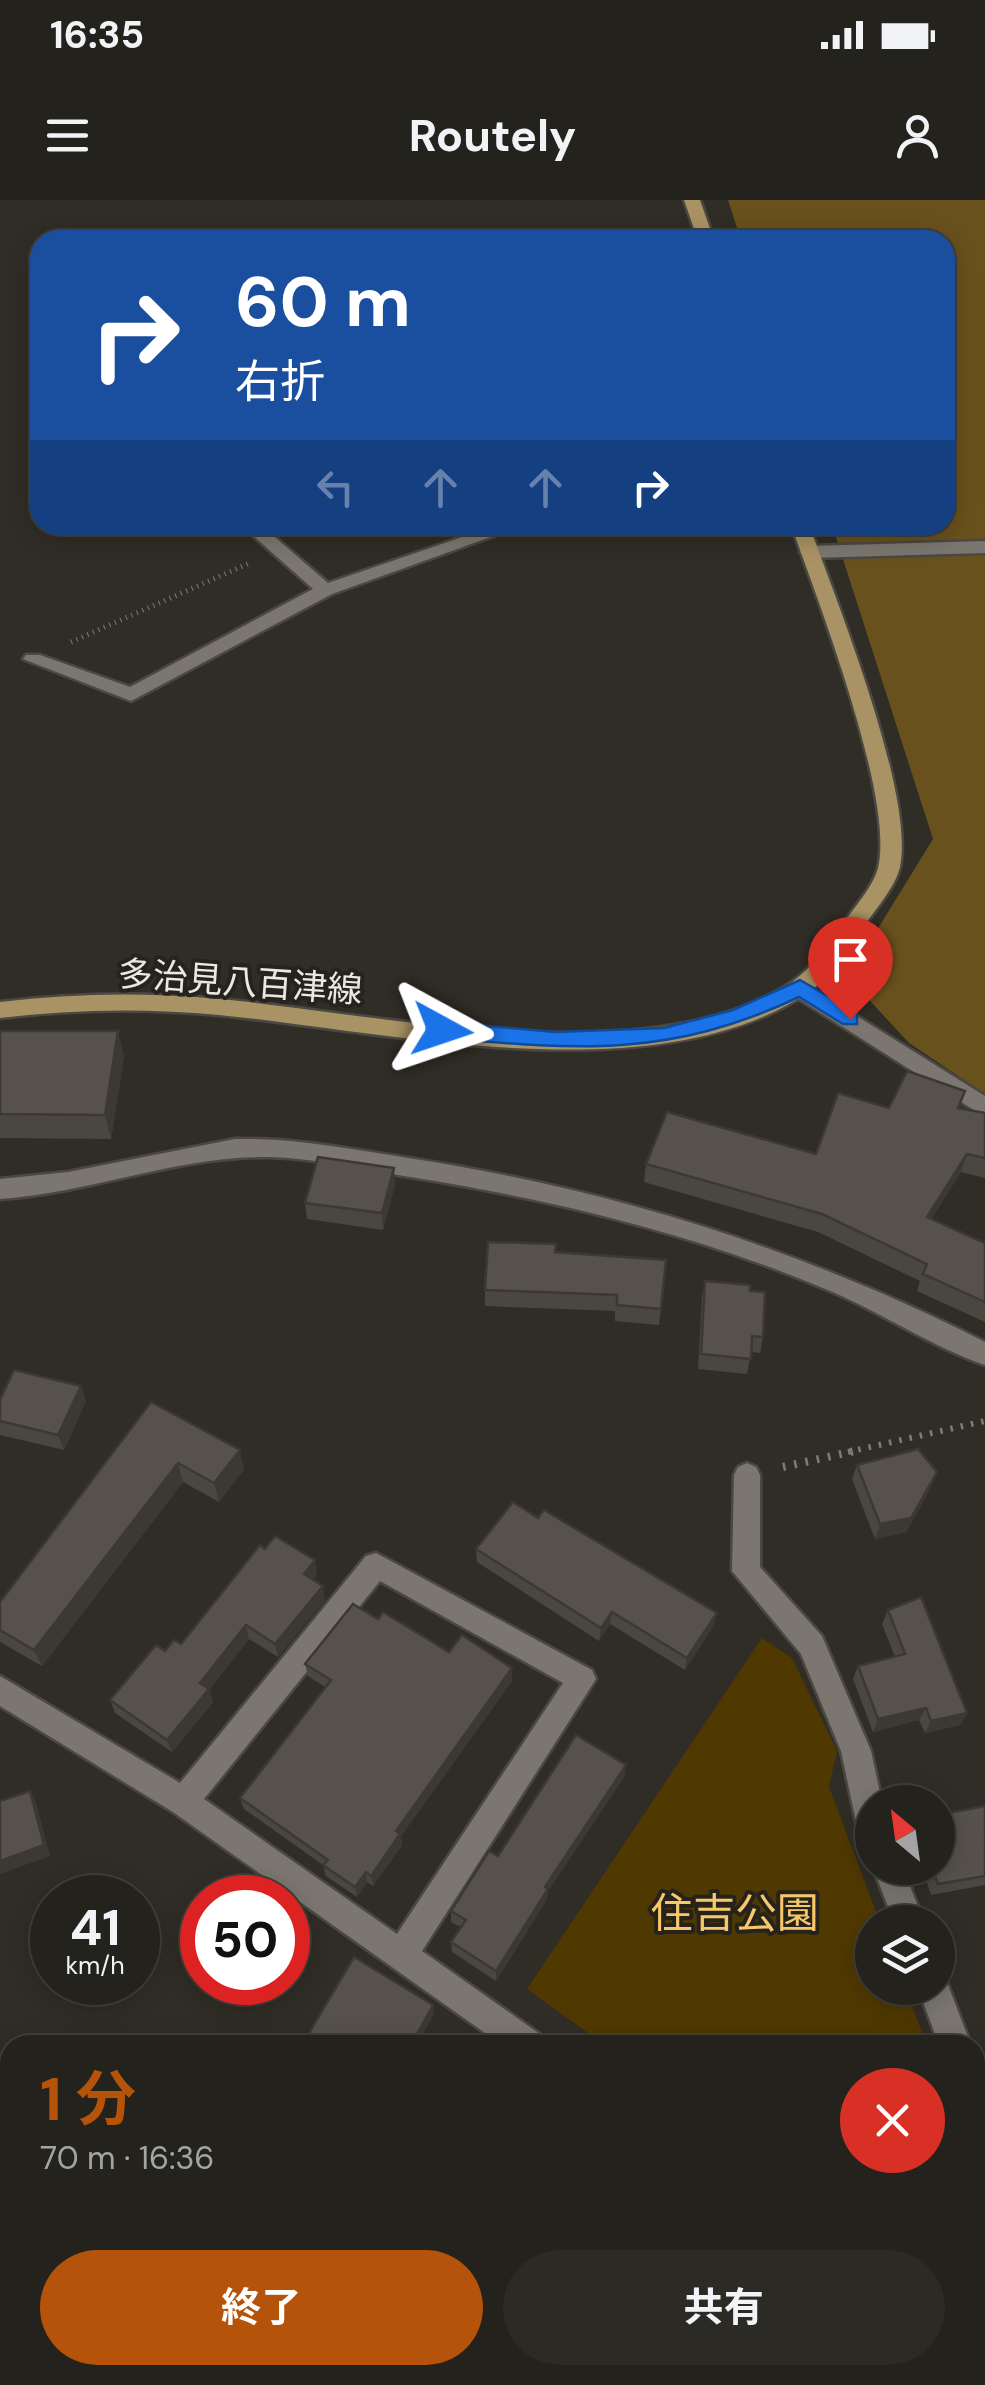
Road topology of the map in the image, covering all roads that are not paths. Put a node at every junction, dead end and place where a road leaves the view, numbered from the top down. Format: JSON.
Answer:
{"nodes":[{"id":1,"x":692,"y":200,"type":"edge"},
{"id":2,"x":702,"y":230,"type":"edge"},
{"id":3,"x":262,"y":535,"type":"edge"},
{"id":4,"x":486,"y":535,"type":"edge"},
{"id":5,"x":803,"y":535,"type":"edge"},
{"id":6,"x":985,"y":547,"type":"edge"},
{"id":7,"x":809,"y":552,"type":"junction"},
{"id":8,"x":325,"y":590,"type":"junction"},
{"id":9,"x":33,"y":659,"type":"road end"},
{"id":10,"x":800,"y":988,"type":"junction"},
{"id":11,"x":0,"y":1010,"type":"edge"},
{"id":12,"x":985,"y":1108,"type":"edge"},
{"id":13,"x":0,"y":1189,"type":"edge"},
{"id":14,"x":985,"y":1354,"type":"edge"},
{"id":15,"x":747,"y":1475,"type":"road end"},
{"id":16,"x":0,"y":1690,"type":"edge"},
{"id":17,"x":863,"y":1785,"type":"edge"},
{"id":18,"x":183,"y":1802,"type":"junction"},
{"id":19,"x":401,"y":1956,"type":"junction"},
{"id":20,"x":940,"y":2005,"type":"edge"},
{"id":21,"x":515,"y":2035,"type":"edge"},
{"id":22,"x":951,"y":2035,"type":"edge"}],
"edges":[{"from":1,"to":2,"type":"main road"},
{"from":3,"to":8,"type":"street"},
{"from":4,"to":8,"type":"street"},
{"from":5,"to":7,"type":"main road","name":"多治見八百津線"},
{"from":6,"to":7,"type":"street"},
{"from":7,"to":10,"type":"main road","name":"多治見八百津線"},
{"from":8,"to":9,"type":"street"},
{"from":10,"to":11,"type":"main road","name":"多治見八百津線"},
{"from":10,"to":12,"type":"street"},
{"from":13,"to":14,"type":"street"},
{"from":15,"to":17,"type":"street"},
{"from":16,"to":18,"type":"street"},
{"from":18,"to":19,"type":"street"},
{"from":18,"to":19,"type":"street"},
{"from":19,"to":21,"type":"street"},
{"from":20,"to":22,"type":"street"}]}
